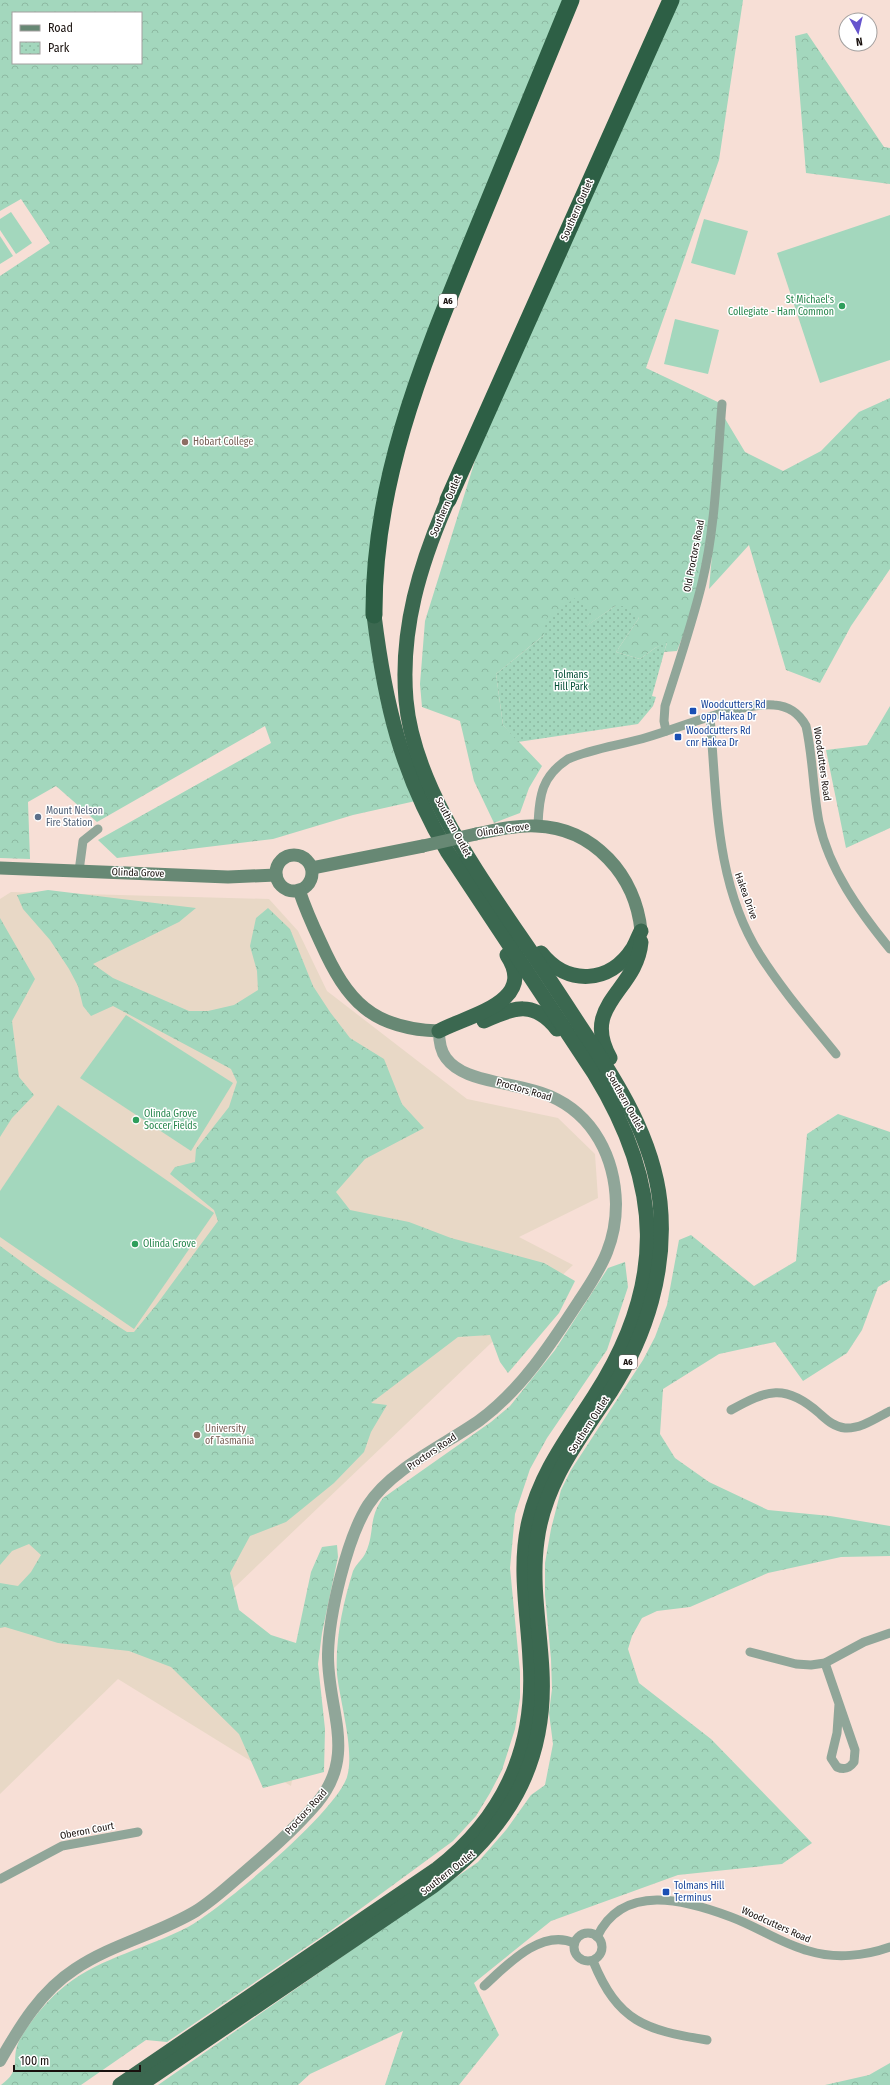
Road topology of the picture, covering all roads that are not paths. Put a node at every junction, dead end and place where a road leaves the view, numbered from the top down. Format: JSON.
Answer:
{"nodes":[{"id":1,"x":571,"y":0,"type":"edge"},
{"id":2,"x":671,"y":0,"type":"edge"},
{"id":3,"x":722,"y":404,"type":"dead end"},
{"id":4,"x":448,"y":500,"type":"junction"},
{"id":5,"x":374,"y":615,"type":"joint"},
{"id":6,"x":710,"y":717,"type":"junction"},
{"id":7,"x":666,"y":731,"type":"junction"},
{"id":8,"x":406,"y":764,"type":"junction"},
{"id":9,"x":538,"y":826,"type":"junction"},
{"id":10,"x":98,"y":829,"type":"dead end"},
{"id":11,"x":0,"y":868,"type":"edge"},
{"id":12,"x":312,"y":868,"type":"junction"},
{"id":13,"x":80,"y":871,"type":"junction"},
{"id":14,"x":276,"y":875,"type":"junction"},
{"id":15,"x":299,"y":890,"type":"junction"},
{"id":16,"x":640,"y":931,"type":"junction"},
{"id":17,"x":890,"y":949,"type":"edge"},
{"id":18,"x":439,"y":1031,"type":"junction"},
{"id":19,"x":836,"y":1054,"type":"dead end"},
{"id":20,"x":639,"y":1124,"type":"junction"},
{"id":21,"x":628,"y":1141,"type":"junction"},
{"id":22,"x":731,"y":1410,"type":"dead end"},
{"id":23,"x":890,"y":1411,"type":"edge"},
{"id":24,"x":890,"y":1633,"type":"edge"},
{"id":25,"x":750,"y":1652,"type":"dead end"},
{"id":26,"x":825,"y":1663,"type":"junction"},
{"id":27,"x":839,"y":1704,"type":"junction"},
{"id":28,"x":138,"y":1832,"type":"dead end"},
{"id":29,"x":0,"y":1879,"type":"edge"},
{"id":30,"x":597,"y":1937,"type":"junction"},
{"id":31,"x":574,"y":1943,"type":"junction"},
{"id":32,"x":890,"y":1947,"type":"edge"},
{"id":33,"x":593,"y":1961,"type":"junction"},
{"id":34,"x":484,"y":1986,"type":"dead end"},
{"id":35,"x":707,"y":2040,"type":"dead end"},
{"id":36,"x":0,"y":2061,"type":"edge"},
{"id":37,"x":120,"y":2085,"type":"edge"},
{"id":38,"x":140,"y":2085,"type":"edge"}],
"edges":[{"from":1,"to":5,"type":"highway","name":"Southern Outlet","number":"A6"},
{"from":2,"to":4,"type":"highway","name":"Southern Outlet","number":"A6"},
{"from":3,"to":7,"type":"street","name":"Old Proctors Road"},
{"from":4,"to":16,"type":"highway"},
{"from":4,"to":20,"type":"highway","name":"Southern Outlet","number":"A6"},
{"from":5,"to":8,"type":"highway","name":"Southern Outlet","number":"A6"},
{"from":6,"to":7,"type":"street","name":"Woodcutters Road"},
{"from":6,"to":17,"type":"street","name":"Woodcutters Road"},
{"from":6,"to":19,"type":"street","name":"Hakea Drive"},
{"from":7,"to":9,"type":"street","name":"Woodcutters Road"},
{"from":8,"to":18,"type":"highway"},
{"from":8,"to":21,"type":"highway","name":"Southern Outlet","number":"A6"},
{"from":9,"to":12,"type":"main road","name":"Olinda Grove","bridge":true},
{"from":9,"to":16,"type":"main road","name":"Olinda Grove"},
{"from":10,"to":13,"type":"street"},
{"from":11,"to":13,"type":"main road","name":"Olinda Grove"},
{"from":12,"to":14,"type":"main road"},
{"from":12,"to":15,"type":"main road"},
{"from":13,"to":14,"type":"main road","name":"Olinda Grove"},
{"from":14,"to":15,"type":"main road"},
{"from":15,"to":18,"type":"main road"},
{"from":16,"to":20,"type":"highway"},
{"from":18,"to":21,"type":"highway"},
{"from":18,"to":36,"type":"street","name":"Proctors Road"},
{"from":20,"to":38,"type":"highway","name":"Southern Outlet","number":"A6"},
{"from":21,"to":37,"type":"highway","name":"Southern Outlet","number":"A6"},
{"from":22,"to":23,"type":"street"},
{"from":24,"to":26,"type":"street"},
{"from":25,"to":26,"type":"street"},
{"from":26,"to":27,"type":"street"},
{"from":27,"to":27,"type":"street"},
{"from":28,"to":29,"type":"street","name":"Oberon Court"},
{"from":30,"to":31,"type":"street"},
{"from":30,"to":32,"type":"street","name":"Woodcutters Road"},
{"from":30,"to":33,"type":"street"},
{"from":31,"to":33,"type":"street"},
{"from":31,"to":34,"type":"street"},
{"from":33,"to":35,"type":"street"}]}
